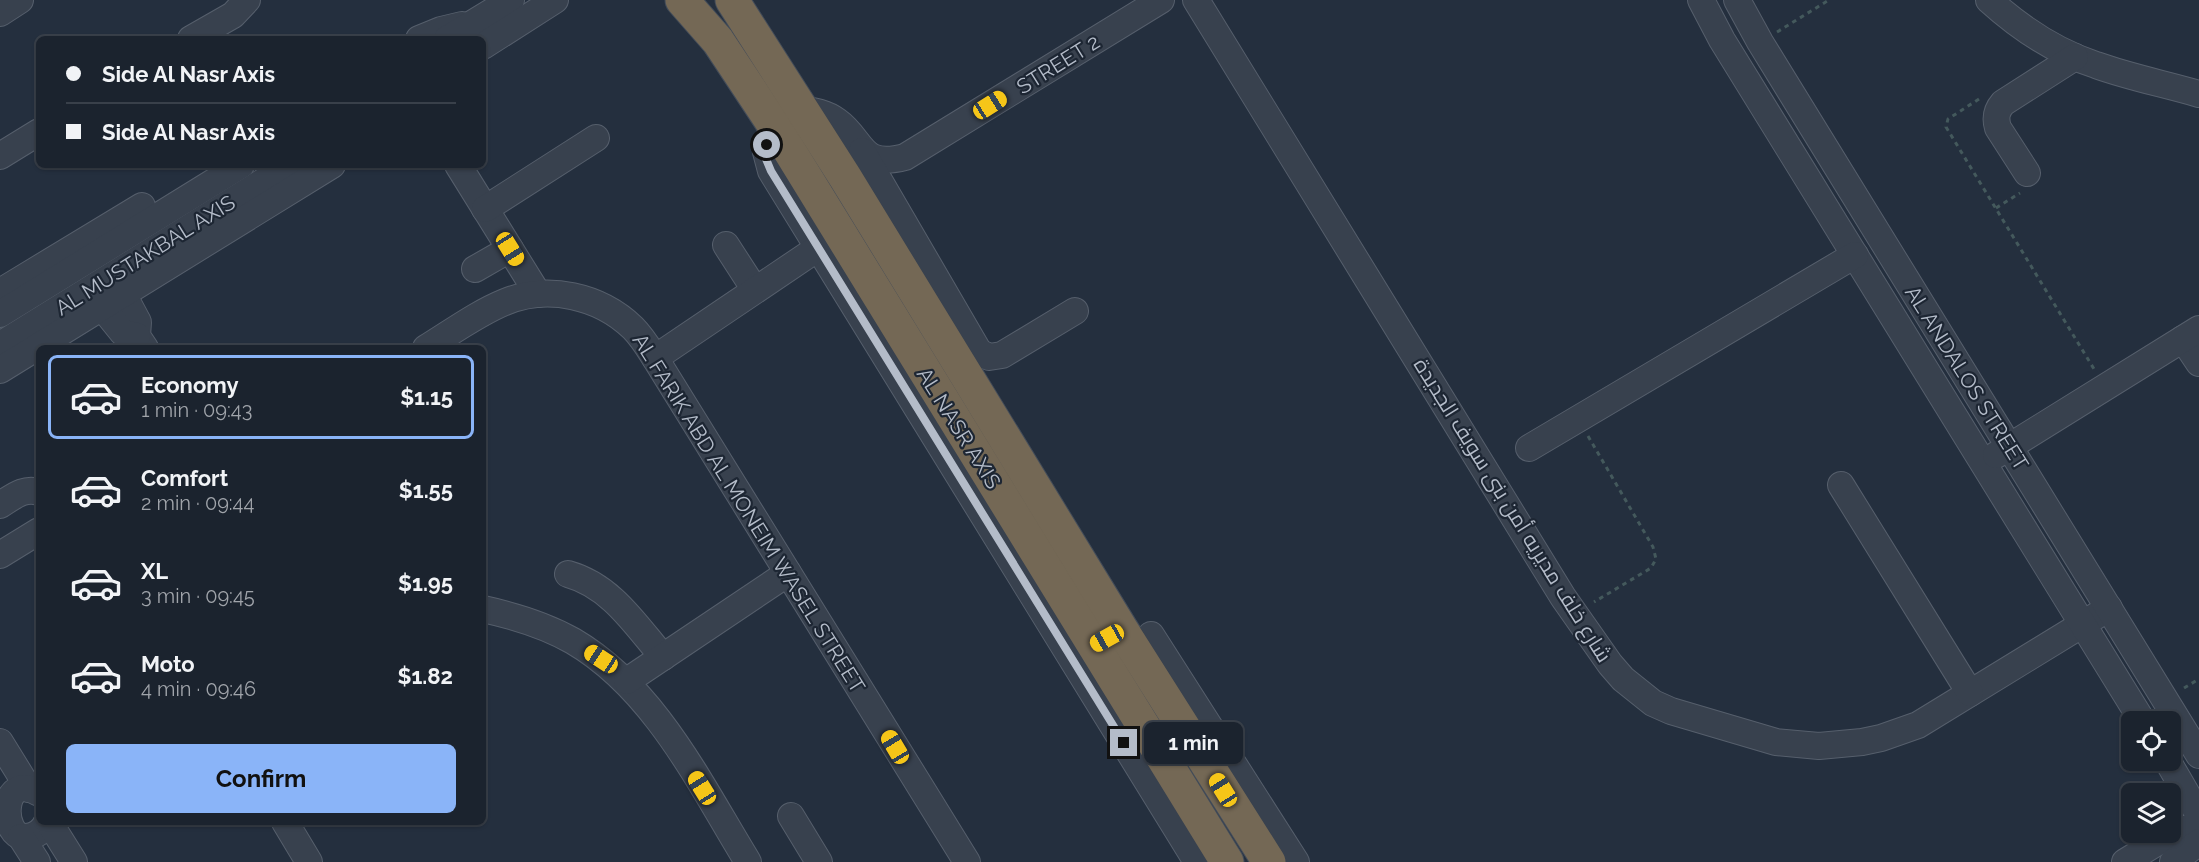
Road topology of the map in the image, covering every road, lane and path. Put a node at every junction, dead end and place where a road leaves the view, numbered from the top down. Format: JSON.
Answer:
{"nodes":[{"id":1,"x":20,"y":0,"type":"edge"},
{"id":2,"x":247,"y":0,"type":"edge"},
{"id":3,"x":511,"y":0,"type":"edge"},
{"id":4,"x":555,"y":0,"type":"edge"},
{"id":5,"x":729,"y":0,"type":"edge"},
{"id":6,"x":1161,"y":0,"type":"edge"},
{"id":7,"x":1196,"y":0,"type":"edge"},
{"id":8,"x":1701,"y":0,"type":"edge"},
{"id":9,"x":1737,"y":0,"type":"edge"},
{"id":10,"x":1829,"y":0,"type":"edge"},
{"id":11,"x":1989,"y":0,"type":"edge"},
{"id":12,"x":690,"y":8,"type":"edge"},
{"id":13,"x":0,"y":13,"type":"edge"},
{"id":14,"x":196,"y":36,"type":"edge"},
{"id":15,"x":426,"y":36,"type":"edge"},
{"id":16,"x":483,"y":36,"type":"edge"},
{"id":17,"x":1760,"y":42,"type":"junction"},
{"id":18,"x":2075,"y":57,"type":"junction"},
{"id":19,"x":1988,"y":94,"type":"dead end"},
{"id":20,"x":2199,"y":94,"type":"edge"},
{"id":21,"x":801,"y":109,"type":"junction"},
{"id":22,"x":772,"y":124,"type":"junction"},
{"id":23,"x":36,"y":134,"type":"edge"},
{"id":24,"x":596,"y":138,"type":"dead end"},
{"id":25,"x":862,"y":151,"type":"junction"},
{"id":26,"x":0,"y":156,"type":"edge"},
{"id":27,"x":204,"y":168,"type":"edge"},
{"id":28,"x":236,"y":168,"type":"edge"},
{"id":29,"x":285,"y":168,"type":"edge"},
{"id":30,"x":327,"y":168,"type":"edge"},
{"id":31,"x":460,"y":168,"type":"edge"},
{"id":32,"x":2027,"y":173,"type":"dead end"},
{"id":33,"x":485,"y":208,"type":"junction"},
{"id":34,"x":726,"y":245,"type":"dead end"},
{"id":35,"x":818,"y":248,"type":"junction"},
{"id":36,"x":510,"y":249,"type":"junction"},
{"id":37,"x":1855,"y":255,"type":"junction"},
{"id":38,"x":475,"y":269,"type":"dead end"},
{"id":39,"x":755,"y":290,"type":"junction"},
{"id":40,"x":0,"y":292,"type":"edge"},
{"id":41,"x":538,"y":294,"type":"junction"},
{"id":42,"x":112,"y":300,"type":"junction"},
{"id":43,"x":1075,"y":311,"type":"dead end"},
{"id":44,"x":0,"y":314,"type":"edge"},
{"id":45,"x":2191,"y":334,"type":"edge"},
{"id":46,"x":141,"y":342,"type":"edge"},
{"id":47,"x":0,"y":345,"type":"edge"},
{"id":48,"x":40,"y":345,"type":"edge"},
{"id":49,"x":431,"y":345,"type":"edge"},
{"id":50,"x":36,"y":348,"type":"edge"},
{"id":51,"x":655,"y":358,"type":"junction"},
{"id":52,"x":2199,"y":363,"type":"edge"},
{"id":53,"x":0,"y":370,"type":"edge"},
{"id":54,"x":2106,"y":387,"type":"junction"},
{"id":55,"x":1578,"y":419,"type":"junction"},
{"id":56,"x":2009,"y":447,"type":"junction"},
{"id":57,"x":1529,"y":448,"type":"dead end"},
{"id":58,"x":1983,"y":463,"type":"junction"},
{"id":59,"x":1841,"y":485,"type":"dead end"},
{"id":60,"x":36,"y":491,"type":"edge"},
{"id":61,"x":0,"y":505,"type":"edge"},
{"id":62,"x":36,"y":533,"type":"edge"},
{"id":63,"x":0,"y":555,"type":"edge"},
{"id":64,"x":788,"y":573,"type":"junction"},
{"id":65,"x":568,"y":574,"type":"dead end"},
{"id":66,"x":1563,"y":597,"type":"junction"},
{"id":67,"x":2109,"y":608,"type":"junction"},
{"id":68,"x":486,"y":610,"type":"edge"},
{"id":69,"x":2083,"y":624,"type":"junction"},
{"id":70,"x":1136,"y":632,"type":"junction"},
{"id":71,"x":1093,"y":646,"type":"junction"},
{"id":72,"x":663,"y":657,"type":"junction"},
{"id":73,"x":627,"y":681,"type":"junction"},
{"id":74,"x":1970,"y":693,"type":"junction"},
{"id":75,"x":2136,"y":711,"type":"edge"},
{"id":76,"x":0,"y":742,"type":"edge"},
{"id":77,"x":2199,"y":755,"type":"edge"},
{"id":78,"x":2173,"y":771,"type":"edge"},
{"id":79,"x":34,"y":791,"type":"edge"},
{"id":80,"x":2199,"y":815,"type":"edge"},
{"id":81,"x":791,"y":816,"type":"dead end"},
{"id":82,"x":6,"y":819,"type":"edge"},
{"id":83,"x":46,"y":825,"type":"edge"},
{"id":84,"x":50,"y":825,"type":"edge"},
{"id":85,"x":287,"y":825,"type":"edge"},
{"id":86,"x":2199,"y":829,"type":"edge"},
{"id":87,"x":2199,"y":842,"type":"edge"},
{"id":88,"x":815,"y":861,"type":"edge"},
{"id":89,"x":37,"y":862,"type":"edge"},
{"id":90,"x":74,"y":862,"type":"edge"},
{"id":91,"x":309,"y":862,"type":"edge"},
{"id":92,"x":748,"y":862,"type":"edge"},
{"id":93,"x":967,"y":862,"type":"edge"},
{"id":94,"x":1197,"y":862,"type":"edge"},
{"id":95,"x":1227,"y":862,"type":"edge"},
{"id":96,"x":1269,"y":862,"type":"edge"},
{"id":97,"x":1296,"y":862,"type":"edge"},
{"id":98,"x":2125,"y":862,"type":"edge"},
{"id":99,"x":2173,"y":862,"type":"edge"}],
"edges":[{"from":1,"to":13,"type":"street"},
{"from":2,"to":14,"type":"street"},
{"from":3,"to":16,"type":"street"},
{"from":4,"to":16,"type":"street"},
{"from":5,"to":12,"type":"highway"},
{"from":5,"to":21,"type":"highway","name":"AL NASR AXIS"},
{"from":6,"to":25,"type":"street","name":"STREET 2"},
{"from":7,"to":66,"type":"street","name":"شارع خلف مديريه أمن بنى سويف الجديدة"},
{"from":8,"to":37,"type":"street","name":"AL ANDALOS STREET"},
{"from":9,"to":17,"type":"street","name":"AL ANDALOS STREET"},
{"from":10,"to":17,"type":"path"},
{"from":11,"to":18,"type":"street"},
{"from":12,"to":22,"type":"highway","name":"AL NASR AXIS"},
{"from":15,"to":16,"type":"street"},
{"from":17,"to":56,"type":"street","name":"AL ANDALOS STREET"},
{"from":18,"to":20,"type":"street"},
{"from":18,"to":32,"type":"street"},
{"from":19,"to":54,"type":"path"},
{"from":21,"to":25,"type":"street"},
{"from":21,"to":70,"type":"highway","name":"AL NASR AXIS"},
{"from":22,"to":35,"type":"street"},
{"from":22,"to":71,"type":"highway","name":"AL NASR AXIS"},
{"from":23,"to":26,"type":"street"},
{"from":24,"to":33,"type":"street"},
{"from":25,"to":43,"type":"street"},
{"from":27,"to":40,"type":"street"},
{"from":28,"to":44,"type":"street","name":"AL MUSTAKBAL AXIS"},
{"from":29,"to":47,"type":"street","name":"AL MUSTAKBAL AXIS"},
{"from":30,"to":42,"type":"street"},
{"from":31,"to":33,"type":"street"},
{"from":33,"to":36,"type":"street"},
{"from":34,"to":39,"type":"street"},
{"from":35,"to":39,"type":"street"},
{"from":35,"to":94,"type":"street"},
{"from":36,"to":38,"type":"street"},
{"from":36,"to":41,"type":"street"},
{"from":37,"to":55,"type":"street"},
{"from":37,"to":58,"type":"street","name":"AL ANDALOS STREET"},
{"from":39,"to":51,"type":"street"},
{"from":41,"to":49,"type":"street","name":"AL FARIK ABD AL MONEIM WASEL STREET"},
{"from":41,"to":51,"type":"street","name":"AL FARIK ABD AL MONEIM WASEL STREET"},
{"from":42,"to":46,"type":"street"},
{"from":42,"to":48,"type":"street"},
{"from":45,"to":52,"type":"street"},
{"from":45,"to":54,"type":"street"},
{"from":50,"to":53,"type":"street"},
{"from":51,"to":64,"type":"street","name":"AL FARIK ABD AL MONEIM WASEL STREET"},
{"from":54,"to":56,"type":"street"},
{"from":55,"to":57,"type":"street"},
{"from":55,"to":66,"type":"path"},
{"from":56,"to":58,"type":"street"},
{"from":56,"to":67,"type":"street","name":"AL ANDALOS STREET"},
{"from":58,"to":69,"type":"street","name":"AL ANDALOS STREET"},
{"from":59,"to":74,"type":"street"},
{"from":60,"to":61,"type":"street"},
{"from":62,"to":63,"type":"street"},
{"from":64,"to":72,"type":"street"},
{"from":64,"to":93,"type":"street","name":"AL FARIK ABD AL MONEIM WASEL STREET"},
{"from":65,"to":72,"type":"street"},
{"from":66,"to":74,"type":"street","name":"شارع خلف مديريه أمن بنى سويف الجديدة"},
{"from":67,"to":69,"type":"street","name":"شارع خلف مديريه أمن بنى سويف الجديدة"},
{"from":67,"to":77,"type":"street","name":"AL ANDALOS STREET"},
{"from":68,"to":73,"type":"street"},
{"from":69,"to":74,"type":"street","name":"شارع خلف مديريه أمن بنى سويف الجديدة"},
{"from":69,"to":75,"type":"street","name":"AL ANDALOS STREET"},
{"from":70,"to":71,"type":"highway"},
{"from":70,"to":96,"type":"highway","name":"AL NASR AXIS"},
{"from":70,"to":97,"type":"street"},
{"from":71,"to":95,"type":"highway","name":"AL NASR AXIS"},
{"from":72,"to":73,"type":"street"},
{"from":73,"to":92,"type":"street"},
{"from":76,"to":79,"type":"street"},
{"from":78,"to":80,"type":"street"},
{"from":79,"to":82,"type":"street"},
{"from":81,"to":88,"type":"street"},
{"from":82,"to":83,"type":"street"},
{"from":82,"to":89,"type":"street"},
{"from":84,"to":90,"type":"street"},
{"from":85,"to":91,"type":"street"},
{"from":86,"to":98,"type":"street"},
{"from":87,"to":99,"type":"street"}]}
